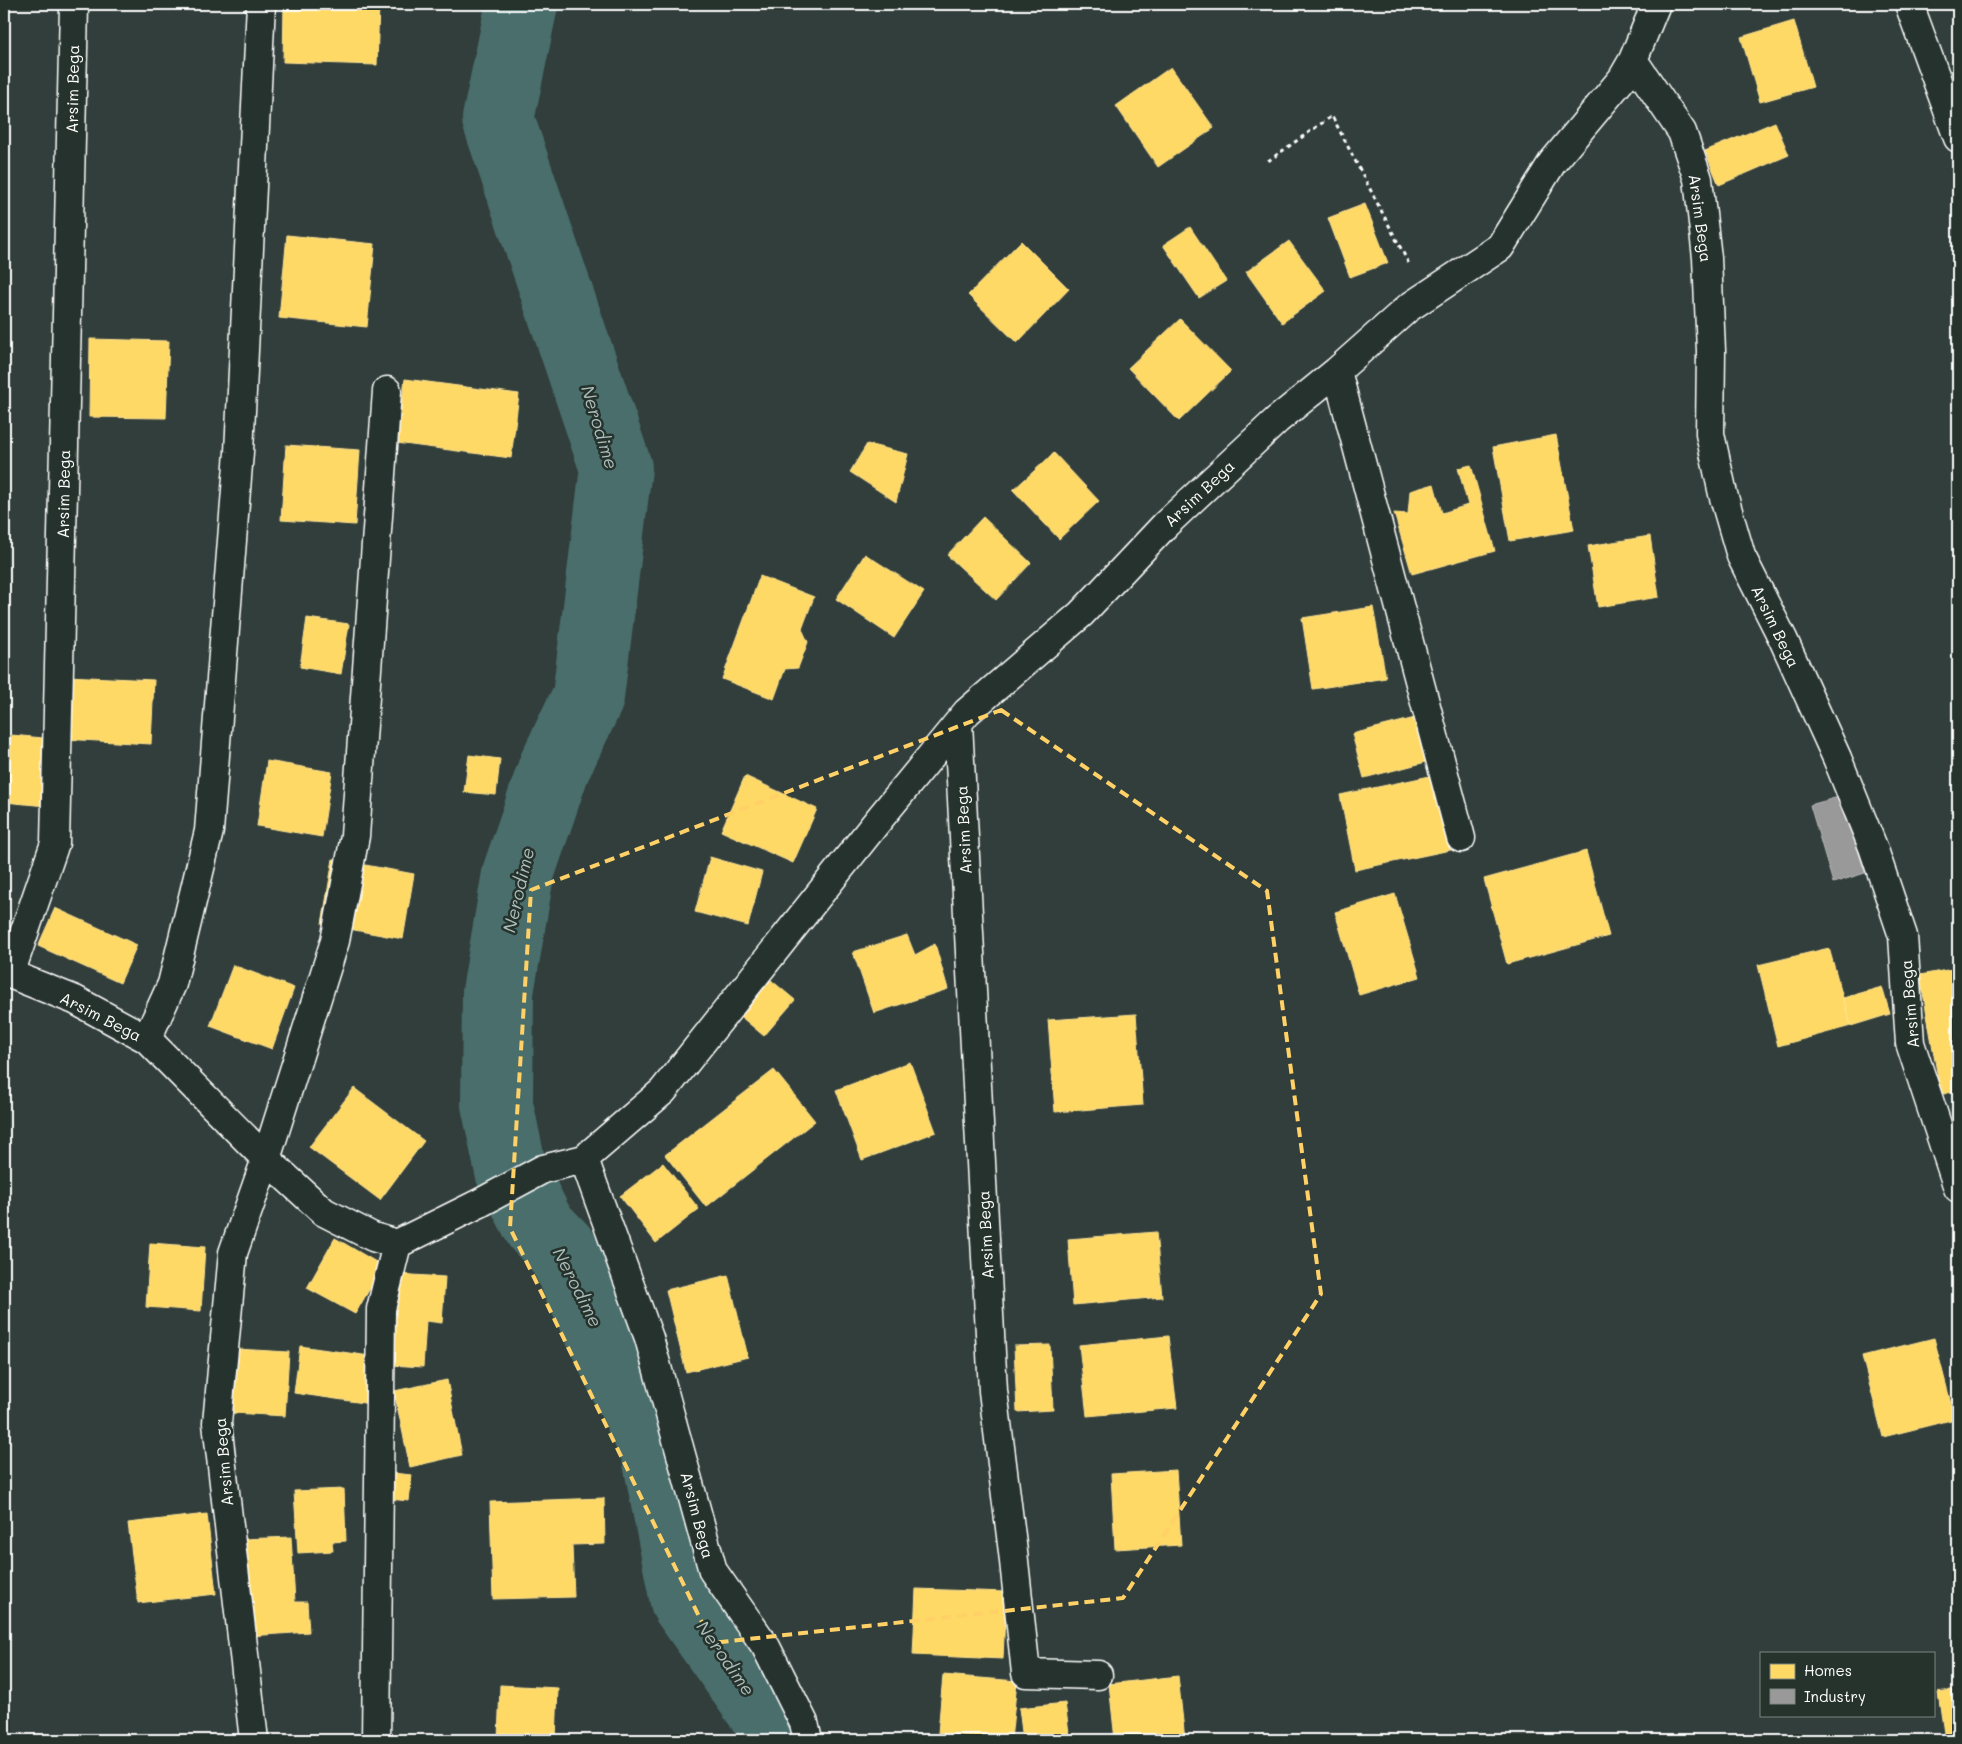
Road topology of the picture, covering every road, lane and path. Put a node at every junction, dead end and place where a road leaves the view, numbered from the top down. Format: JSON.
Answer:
{"nodes":[{"id":1,"x":261,"y":4,"type":"edge"},
{"id":2,"x":1656,"y":4,"type":"edge"},
{"id":3,"x":1908,"y":4,"type":"edge"},
{"id":4,"x":74,"y":6,"type":"dead end"},
{"id":5,"x":1633,"y":60,"type":"junction"},
{"id":6,"x":1958,"y":138,"type":"edge"},
{"id":7,"x":1268,"y":161,"type":"dead end"},
{"id":8,"x":1426,"y":296,"type":"junction"},
{"id":9,"x":1337,"y":371,"type":"junction"},
{"id":10,"x":388,"y":391,"type":"dead end"},
{"id":11,"x":958,"y":724,"type":"junction"},
{"id":12,"x":1461,"y":838,"type":"dead end"},
{"id":13,"x":7,"y":974,"type":"edge"},
{"id":14,"x":147,"y":1039,"type":"junction"},
{"id":15,"x":266,"y":1158,"type":"junction"},
{"id":16,"x":584,"y":1159,"type":"junction"},
{"id":17,"x":1958,"y":1188,"type":"edge"},
{"id":18,"x":397,"y":1244,"type":"junction"},
{"id":19,"x":1098,"y":1675,"type":"dead end"},
{"id":20,"x":254,"y":1740,"type":"edge"},
{"id":21,"x":376,"y":1740,"type":"edge"},
{"id":22,"x":808,"y":1740,"type":"edge"}],
"edges":[{"from":1,"to":14,"type":"street"},
{"from":2,"to":5,"type":"street","name":"Arsim Bega"},
{"from":3,"to":6,"type":"street"},
{"from":4,"to":13,"type":"street","name":"Arsim Bega"},
{"from":5,"to":8,"type":"street","name":"Arsim Bega"},
{"from":5,"to":17,"type":"street","name":"Arsim Bega"},
{"from":7,"to":8,"type":"path"},
{"from":8,"to":9,"type":"street","name":"Arsim Bega"},
{"from":9,"to":11,"type":"street","name":"Arsim Bega"},
{"from":9,"to":12,"type":"street"},
{"from":10,"to":15,"type":"street"},
{"from":11,"to":16,"type":"street","name":"Arsim Bega"},
{"from":11,"to":19,"type":"street","name":"Arsim Bega"},
{"from":13,"to":14,"type":"street","name":"Arsim Bega"},
{"from":14,"to":15,"type":"street","name":"Arsim Bega"},
{"from":15,"to":18,"type":"street","name":"Arsim Bega"},
{"from":15,"to":20,"type":"street","name":"Arsim Bega"},
{"from":16,"to":18,"type":"street","name":"Arsim Bega"},
{"from":16,"to":22,"type":"street","name":"Arsim Bega"},
{"from":18,"to":21,"type":"street"}]}
